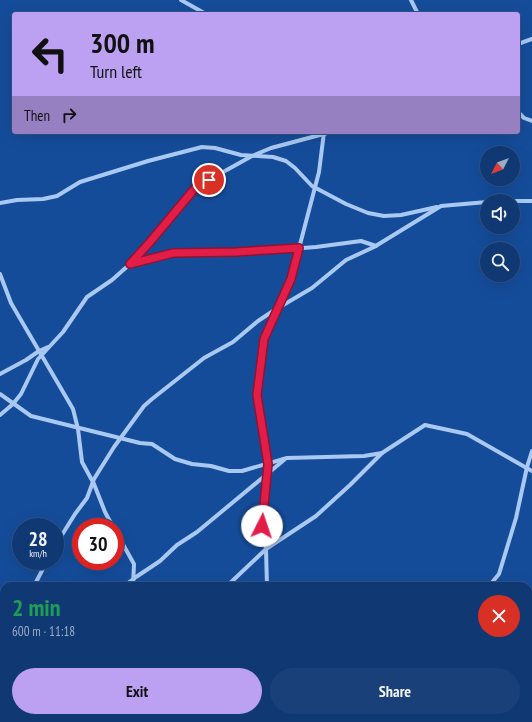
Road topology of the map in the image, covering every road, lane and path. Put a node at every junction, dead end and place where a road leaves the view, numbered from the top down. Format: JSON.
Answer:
{"nodes":[{"id":1,"x":181,"y":0,"type":"edge"},
{"id":2,"x":411,"y":0,"type":"edge"},
{"id":3,"x":202,"y":12,"type":"edge"},
{"id":4,"x":417,"y":12,"type":"edge"},
{"id":5,"x":532,"y":39,"type":"edge"},
{"id":6,"x":520,"y":43,"type":"edge"},
{"id":7,"x":520,"y":114,"type":"edge"},
{"id":8,"x":532,"y":121,"type":"edge"},
{"id":9,"x":320,"y":134,"type":"edge"},
{"id":10,"x":323,"y":134,"type":"edge"},
{"id":11,"x":252,"y":156,"type":"junction"},
{"id":12,"x":315,"y":188,"type":"junction"},
{"id":13,"x":520,"y":201,"type":"edge"},
{"id":14,"x":532,"y":201,"type":"edge"},
{"id":15,"x":0,"y":202,"type":"edge"},
{"id":16,"x":480,"y":203,"type":"edge"},
{"id":17,"x":441,"y":206,"type":"junction"},
{"id":18,"x":376,"y":246,"type":"junction"},
{"id":19,"x":299,"y":248,"type":"junction"},
{"id":20,"x":130,"y":264,"type":"junction"},
{"id":21,"x":0,"y":274,"type":"edge"},
{"id":22,"x":279,"y":307,"type":"junction"},
{"id":23,"x":50,"y":346,"type":"junction"},
{"id":24,"x":39,"y":351,"type":"junction"},
{"id":25,"x":42,"y":355,"type":"junction"},
{"id":26,"x":0,"y":374,"type":"edge"},
{"id":27,"x":0,"y":394,"type":"edge"},
{"id":28,"x":14,"y":404,"type":"junction"},
{"id":29,"x":0,"y":415,"type":"edge"},
{"id":30,"x":77,"y":427,"type":"junction"},
{"id":31,"x":121,"y":438,"type":"junction"},
{"id":32,"x":532,"y":451,"type":"edge"},
{"id":33,"x":382,"y":453,"type":"junction"},
{"id":34,"x":286,"y":458,"type":"junction"},
{"id":35,"x":268,"y":464,"type":"junction"},
{"id":36,"x":527,"y":467,"type":"junction"},
{"id":37,"x":532,"y":471,"type":"edge"},
{"id":38,"x":267,"y":474,"type":"junction"},
{"id":39,"x":93,"y":482,"type":"junction"},
{"id":40,"x":108,"y":518,"type":"edge"},
{"id":41,"x":64,"y":532,"type":"edge"},
{"id":42,"x":124,"y":546,"type":"edge"},
{"id":43,"x":266,"y":549,"type":"junction"},
{"id":44,"x":42,"y":570,"type":"edge"},
{"id":45,"x":134,"y":578,"type":"junction"},
{"id":46,"x":36,"y":582,"type":"edge"},
{"id":47,"x":129,"y":582,"type":"edge"},
{"id":48,"x":134,"y":582,"type":"edge"},
{"id":49,"x":231,"y":582,"type":"edge"},
{"id":50,"x":267,"y":582,"type":"edge"},
{"id":51,"x":492,"y":582,"type":"edge"}],
"edges":[{"from":1,"to":3,"type":"street"},
{"from":2,"to":4,"type":"street"},
{"from":5,"to":6,"type":"street"},
{"from":7,"to":8,"type":"street"},
{"from":9,"to":11,"type":"street"},
{"from":10,"to":12,"type":"street"},
{"from":11,"to":12,"type":"street"},
{"from":11,"to":15,"type":"street"},
{"from":11,"to":20,"type":"street"},
{"from":12,"to":17,"type":"street"},
{"from":12,"to":19,"type":"street"},
{"from":13,"to":14,"type":"street"},
{"from":16,"to":17,"type":"street"},
{"from":17,"to":18,"type":"street"},
{"from":18,"to":19,"type":"street"},
{"from":18,"to":22,"type":"street"},
{"from":19,"to":20,"type":"street"},
{"from":19,"to":22,"type":"street"},
{"from":20,"to":23,"type":"street"},
{"from":21,"to":24,"type":"street"},
{"from":22,"to":31,"type":"street"},
{"from":22,"to":35,"type":"street"},
{"from":23,"to":24,"type":"street"},
{"from":23,"to":25,"type":"street"},
{"from":24,"to":25,"type":"street"},
{"from":24,"to":26,"type":"street"},
{"from":25,"to":28,"type":"street"},
{"from":25,"to":30,"type":"street"},
{"from":27,"to":28,"type":"street"},
{"from":28,"to":29,"type":"street"},
{"from":28,"to":30,"type":"street"},
{"from":30,"to":31,"type":"street"},
{"from":30,"to":39,"type":"street"},
{"from":31,"to":35,"type":"street"},
{"from":31,"to":39,"type":"street"},
{"from":32,"to":36,"type":"street"},
{"from":33,"to":34,"type":"street"},
{"from":33,"to":36,"type":"street"},
{"from":33,"to":43,"type":"street"},
{"from":34,"to":35,"type":"street"},
{"from":34,"to":38,"type":"street"},
{"from":35,"to":38,"type":"street"},
{"from":36,"to":37,"type":"street"},
{"from":36,"to":51,"type":"street"},
{"from":38,"to":43,"type":"street"},
{"from":38,"to":45,"type":"street"},
{"from":39,"to":40,"type":"street"},
{"from":39,"to":41,"type":"street"},
{"from":42,"to":45,"type":"street"},
{"from":43,"to":49,"type":"street"},
{"from":43,"to":50,"type":"street"},
{"from":44,"to":46,"type":"street"},
{"from":45,"to":47,"type":"street"},
{"from":45,"to":48,"type":"street"}]}
